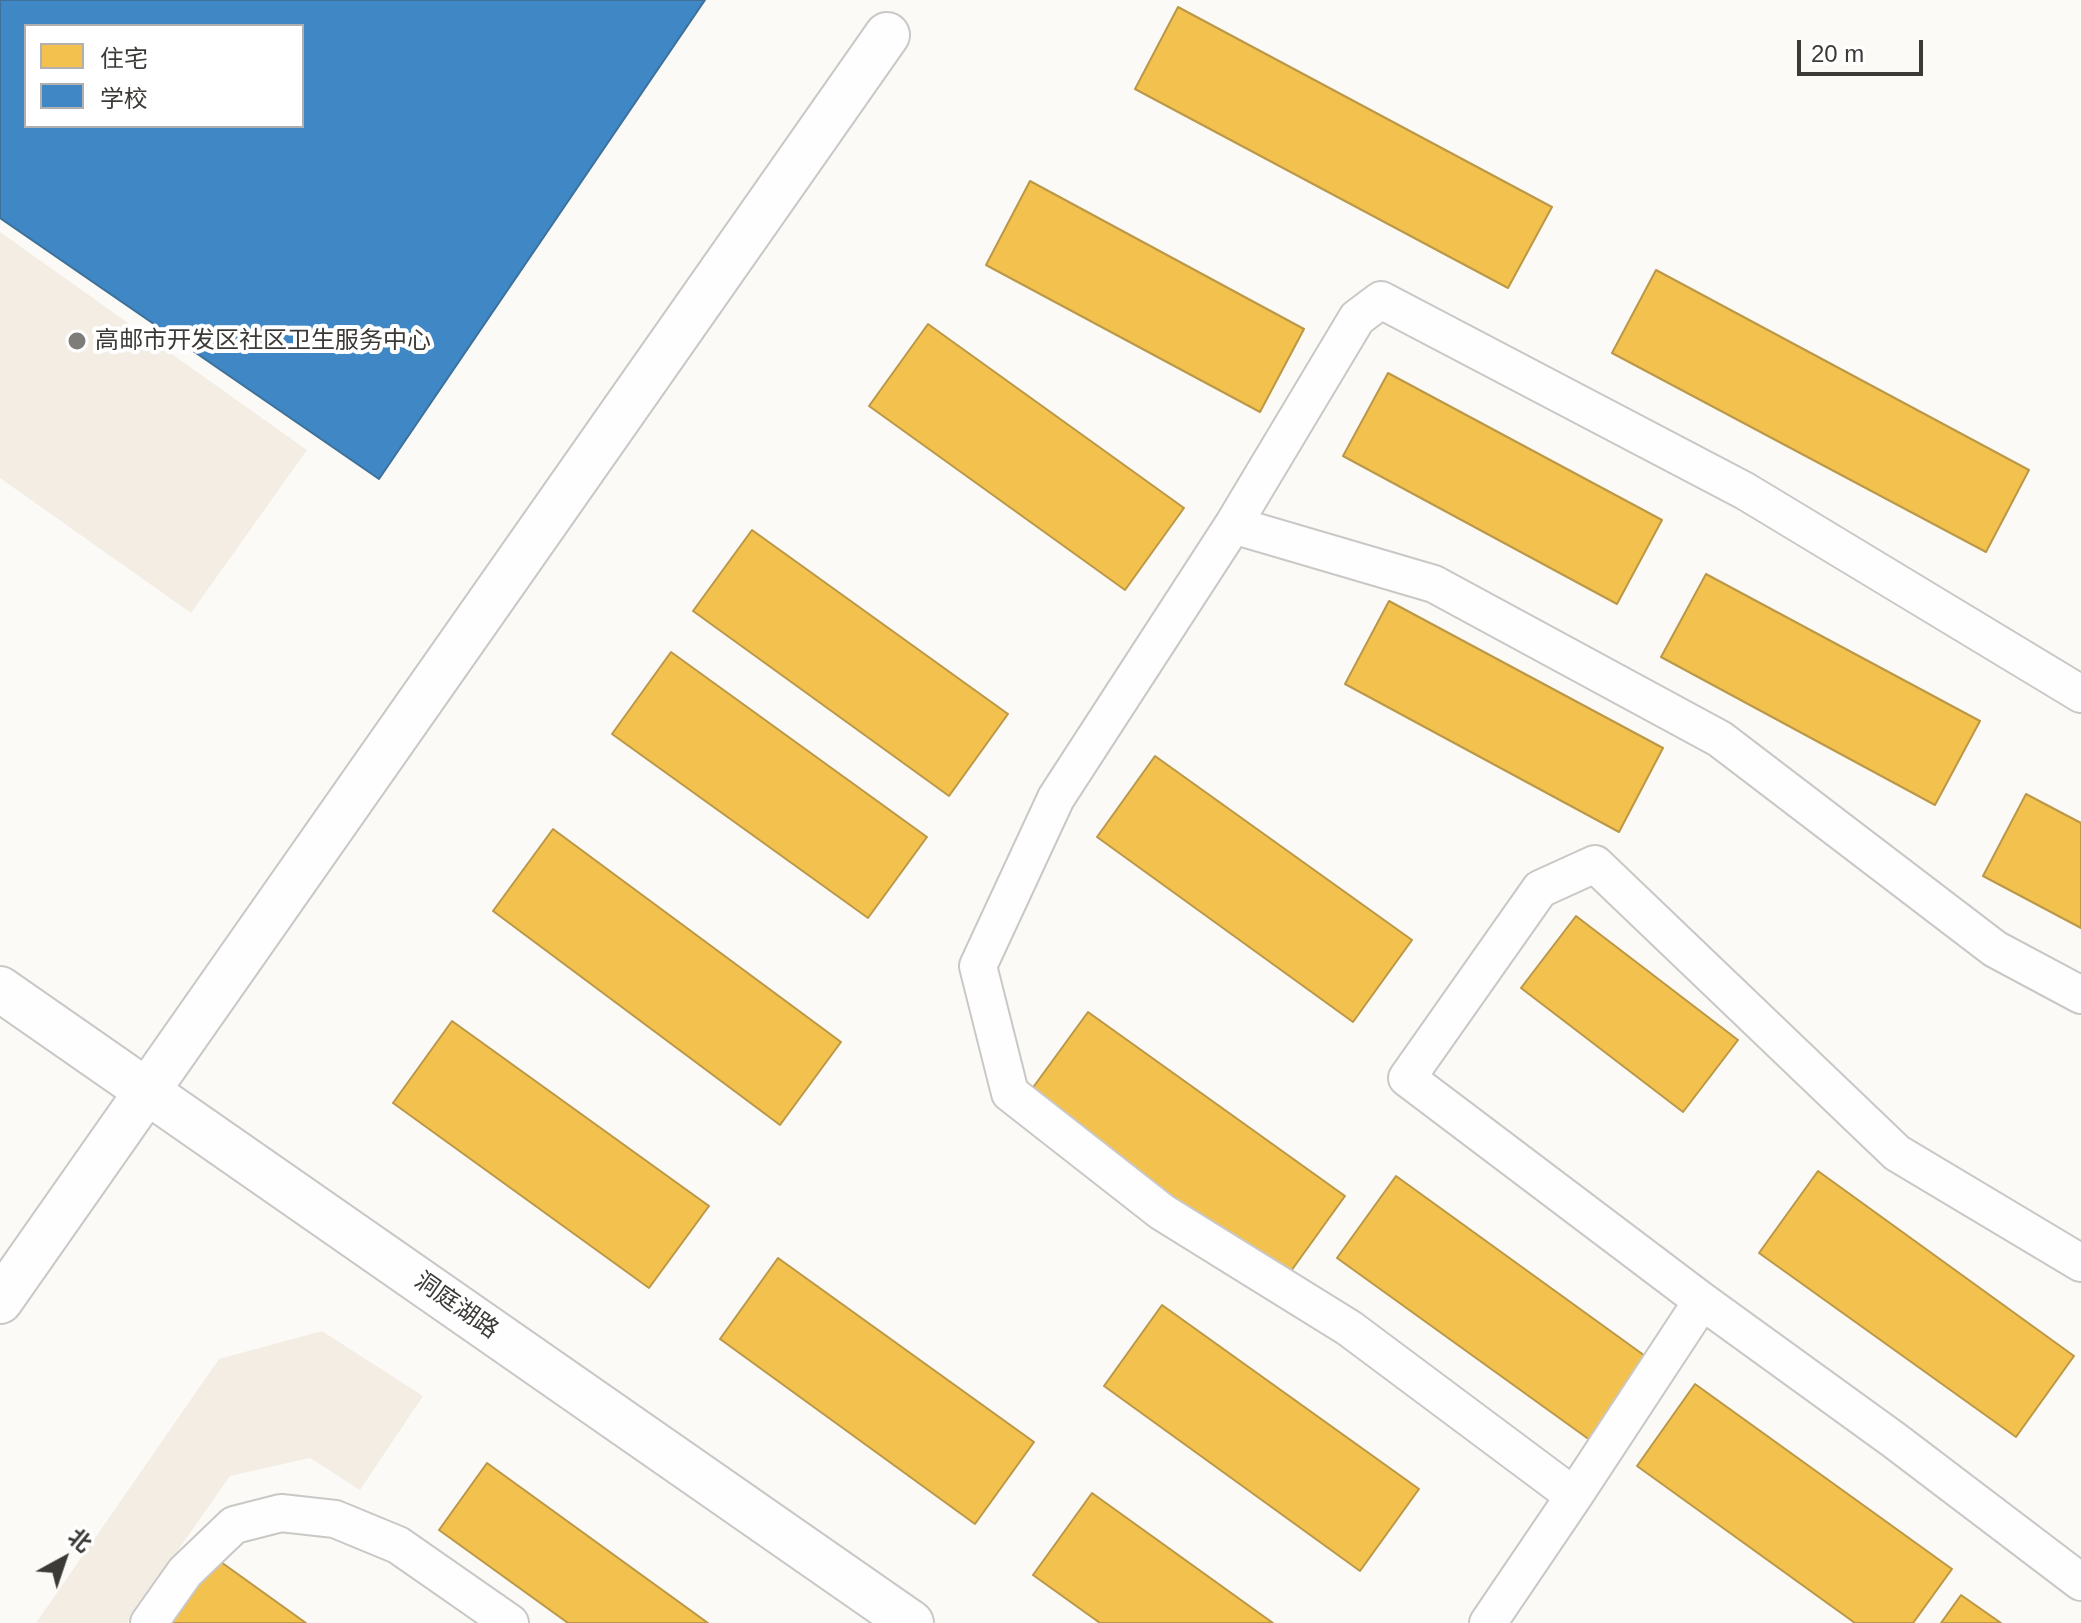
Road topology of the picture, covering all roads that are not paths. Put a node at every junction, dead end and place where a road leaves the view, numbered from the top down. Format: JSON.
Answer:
{"nodes":[{"id":1,"x":887,"y":35,"type":"dead end"},
{"id":2,"x":1233,"y":525,"type":"junction"},
{"id":3,"x":2081,"y":694,"type":"edge"},
{"id":4,"x":0,"y":989,"type":"edge"},
{"id":5,"x":2081,"y":995,"type":"edge"},
{"id":6,"x":147,"y":1091,"type":"junction"},
{"id":7,"x":2081,"y":1263,"type":"edge"},
{"id":8,"x":0,"y":1301,"type":"edge"},
{"id":9,"x":1702,"y":1301,"type":"junction"},
{"id":10,"x":1574,"y":1496,"type":"junction"},
{"id":11,"x":2081,"y":1582,"type":"edge"},
{"id":12,"x":149,"y":1623,"type":"edge"},
{"id":13,"x":510,"y":1623,"type":"edge"},
{"id":14,"x":911,"y":1623,"type":"edge"},
{"id":15,"x":1488,"y":1623,"type":"edge"}],
"edges":[{"from":1,"to":6,"type":"street"},
{"from":2,"to":3,"type":"street"},
{"from":2,"to":5,"type":"street"},
{"from":2,"to":10,"type":"street"},
{"from":4,"to":6,"type":"street","name":"洞庭湖路"},
{"from":6,"to":8,"type":"street"},
{"from":6,"to":14,"type":"street","name":"洞庭湖路"},
{"from":7,"to":9,"type":"street"},
{"from":9,"to":10,"type":"street"},
{"from":9,"to":11,"type":"street"},
{"from":10,"to":15,"type":"street"},
{"from":12,"to":13,"type":"street"}]}
